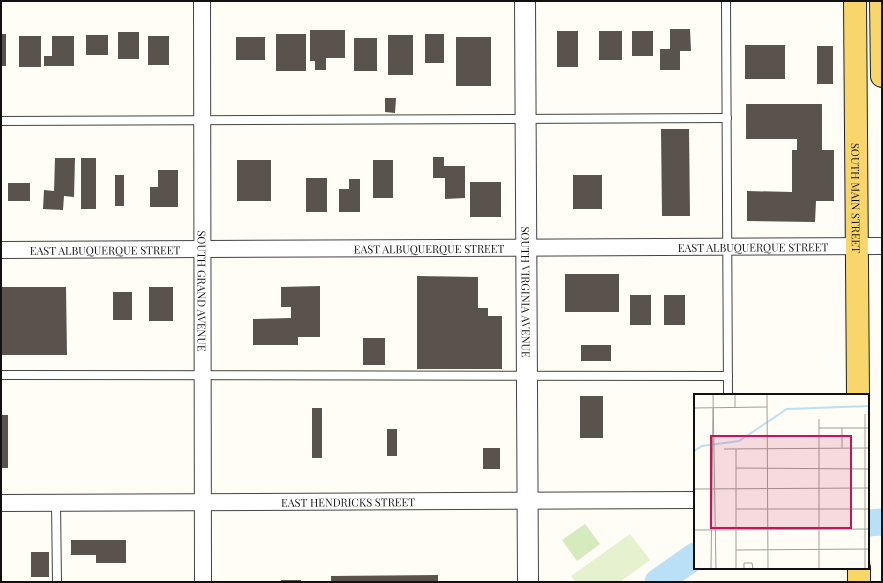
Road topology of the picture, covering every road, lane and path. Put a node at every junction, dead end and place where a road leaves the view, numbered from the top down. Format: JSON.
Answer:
{"nodes":[{"id":1,"x":202,"y":1,"type":"edge"},
{"id":2,"x":525,"y":1,"type":"edge"},
{"id":3,"x":726,"y":1,"type":"edge"},
{"id":4,"x":855,"y":1,"type":"edge"},
{"id":5,"x":881,"y":1,"type":"edge"},
{"id":6,"x":882,"y":76,"type":"edge"},
{"id":7,"x":526,"y":118,"type":"junction"},
{"id":8,"x":727,"y":118,"type":"junction"},
{"id":9,"x":1,"y":120,"type":"edge"},
{"id":10,"x":202,"y":120,"type":"junction"},
{"id":11,"x":526,"y":246,"type":"junction"},
{"id":12,"x":728,"y":246,"type":"junction"},
{"id":13,"x":857,"y":246,"type":"junction"},
{"id":14,"x":882,"y":246,"type":"edge"},
{"id":15,"x":202,"y":248,"type":"junction"},
{"id":16,"x":1,"y":250,"type":"edge"},
{"id":17,"x":1,"y":375,"type":"edge"},
{"id":18,"x":526,"y":375,"type":"junction"},
{"id":19,"x":202,"y":376,"type":"junction"},
{"id":20,"x":728,"y":376,"type":"junction"},
{"id":21,"x":728,"y":394,"type":"edge"},
{"id":22,"x":858,"y":394,"type":"edge"},
{"id":23,"x":694,"y":500,"type":"edge"},
{"id":24,"x":527,"y":501,"type":"junction"},
{"id":25,"x":203,"y":502,"type":"junction"},
{"id":26,"x":56,"y":503,"type":"junction"},
{"id":27,"x":1,"y":504,"type":"edge"},
{"id":28,"x":859,"y":569,"type":"edge"},
{"id":29,"x":57,"y":582,"type":"edge"},
{"id":30,"x":203,"y":582,"type":"edge"},
{"id":31,"x":528,"y":582,"type":"edge"},
{"id":32,"x":859,"y":582,"type":"edge"}],
"edges":[{"from":1,"to":10,"type":"street","name":"SOUTH GRAND AVENUE"},
{"from":2,"to":7,"type":"street","name":"SOUTH VIRGINIA AVENUE"},
{"from":3,"to":8,"type":"lane"},
{"from":4,"to":13,"type":"main road","name":"SOUTH MAIN STREET"},
{"from":5,"to":6,"type":"main road"},
{"from":7,"to":8,"type":"lane"},
{"from":7,"to":10,"type":"lane"},
{"from":7,"to":11,"type":"street","name":"SOUTH VIRGINIA AVENUE"},
{"from":8,"to":12,"type":"lane"},
{"from":9,"to":10,"type":"lane"},
{"from":10,"to":15,"type":"street","name":"SOUTH GRAND AVENUE"},
{"from":11,"to":12,"type":"street","name":"EAST ALBUQUERQUE STREET"},
{"from":11,"to":15,"type":"street","name":"EAST ALBUQUERQUE STREET"},
{"from":11,"to":18,"type":"street","name":"SOUTH VIRGINIA AVENUE"},
{"from":12,"to":13,"type":"street","name":"EAST ALBUQUERQUE STREET"},
{"from":12,"to":20,"type":"lane"},
{"from":13,"to":14,"type":"street","name":"EAST ALBUQUERQUE STREET"},
{"from":13,"to":22,"type":"main road","name":"SOUTH MAIN STREET"},
{"from":15,"to":16,"type":"street","name":"EAST ALBUQUERQUE STREET"},
{"from":15,"to":19,"type":"street","name":"SOUTH GRAND AVENUE"},
{"from":17,"to":19,"type":"lane"},
{"from":18,"to":19,"type":"lane"},
{"from":18,"to":20,"type":"lane"},
{"from":18,"to":24,"type":"street","name":"SOUTH VIRGINIA AVENUE"},
{"from":19,"to":25,"type":"street","name":"SOUTH GRAND AVENUE"},
{"from":20,"to":21,"type":"lane"},
{"from":23,"to":24,"type":"street","name":"EAST HENDRICKS STREET"},
{"from":24,"to":25,"type":"street","name":"EAST HENDRICKS STREET"},
{"from":24,"to":31,"type":"street","name":"SOUTH VIRGINIA AVENUE"},
{"from":25,"to":26,"type":"street","name":"EAST HENDRICKS STREET"},
{"from":25,"to":30,"type":"street","name":"SOUTH GRAND AVENUE"},
{"from":26,"to":27,"type":"street","name":"EAST HENDRICKS STREET"},
{"from":26,"to":29,"type":"lane"},
{"from":28,"to":32,"type":"main road"}]}
